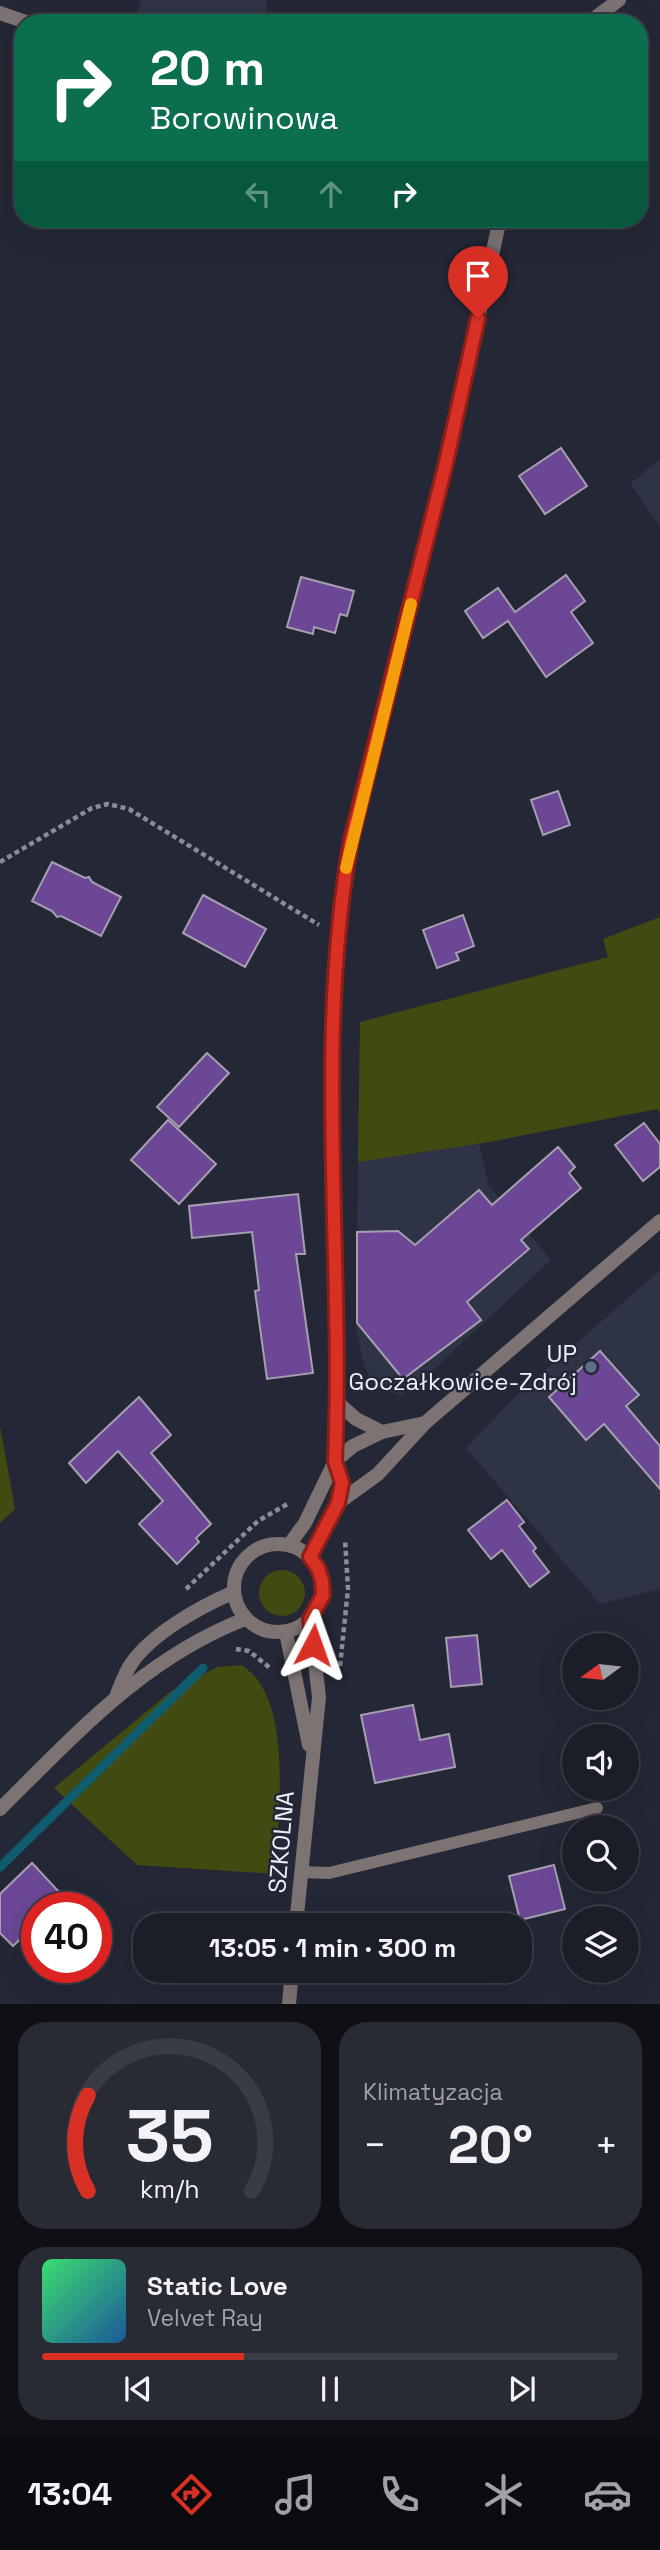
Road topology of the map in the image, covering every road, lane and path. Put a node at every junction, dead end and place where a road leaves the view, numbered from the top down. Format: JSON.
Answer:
{"nodes":[{"id":1,"x":619,"y":0,"type":"edge"},
{"id":2,"x":600,"y":14,"type":"edge"},
{"id":3,"x":498,"y":228,"type":"edge"},
{"id":4,"x":0,"y":862,"type":"edge"},
{"id":5,"x":339,"y":930,"type":"junction"},
{"id":6,"x":660,"y":1221,"type":"edge"},
{"id":7,"x":336,"y":1401,"type":"junction"},
{"id":8,"x":425,"y":1423,"type":"junction"},
{"id":9,"x":382,"y":1432,"type":"junction"},
{"id":10,"x":335,"y":1461,"type":"junction"},
{"id":11,"x":338,"y":1503,"type":"junction"},
{"id":12,"x":289,"y":1545,"type":"junction"},
{"id":13,"x":310,"y":1557,"type":"junction"},
{"id":14,"x":233,"y":1592,"type":"junction"},
{"id":15,"x":245,"y":1619,"type":"junction"},
{"id":16,"x":310,"y":1619,"type":"junction"},
{"id":17,"x":286,"y":1632,"type":"junction"},
{"id":18,"x":231,"y":1648,"type":"dead end"},
{"id":19,"x":277,"y":1676,"type":"dead end"},
{"id":20,"x":116,"y":1695,"type":"junction"},
{"id":21,"x":312,"y":1764,"type":"junction"},
{"id":22,"x":597,"y":1808,"type":"dead end"},
{"id":23,"x":0,"y":1809,"type":"edge"},
{"id":24,"x":301,"y":1872,"type":"junction"},
{"id":25,"x":297,"y":1913,"type":"edge"},
{"id":26,"x":291,"y":1983,"type":"edge"},
{"id":27,"x":289,"y":2004,"type":"edge"}],
"edges":[{"from":1,"to":2,"type":"street"},
{"from":3,"to":5,"type":"street"},
{"from":4,"to":5,"type":"path"},
{"from":5,"to":7,"type":"street"},
{"from":6,"to":8,"type":"street"},
{"from":7,"to":9,"type":"street"},
{"from":7,"to":10,"type":"street"},
{"from":8,"to":9,"type":"street"},
{"from":8,"to":11,"type":"street"},
{"from":9,"to":10,"type":"street"},
{"from":10,"to":11,"type":"street"},
{"from":10,"to":12,"type":"street"},
{"from":11,"to":13,"type":"street"},
{"from":12,"to":13,"type":"street"},
{"from":12,"to":14,"type":"street"},
{"from":13,"to":16,"type":"street"},
{"from":14,"to":15,"type":"street"},
{"from":14,"to":20,"type":"street"},
{"from":15,"to":17,"type":"street"},
{"from":15,"to":20,"type":"street"},
{"from":16,"to":17,"type":"street"},
{"from":16,"to":21,"type":"street","name":"SZKOLNA"},
{"from":17,"to":21,"type":"street","name":"SZKOLNA"},
{"from":18,"to":19,"type":"path"},
{"from":20,"to":23,"type":"street"},
{"from":21,"to":24,"type":"street","name":"SZKOLNA"},
{"from":22,"to":24,"type":"lane"},
{"from":24,"to":25,"type":"street","name":"SZKOLNA"},
{"from":26,"to":27,"type":"street"}]}
